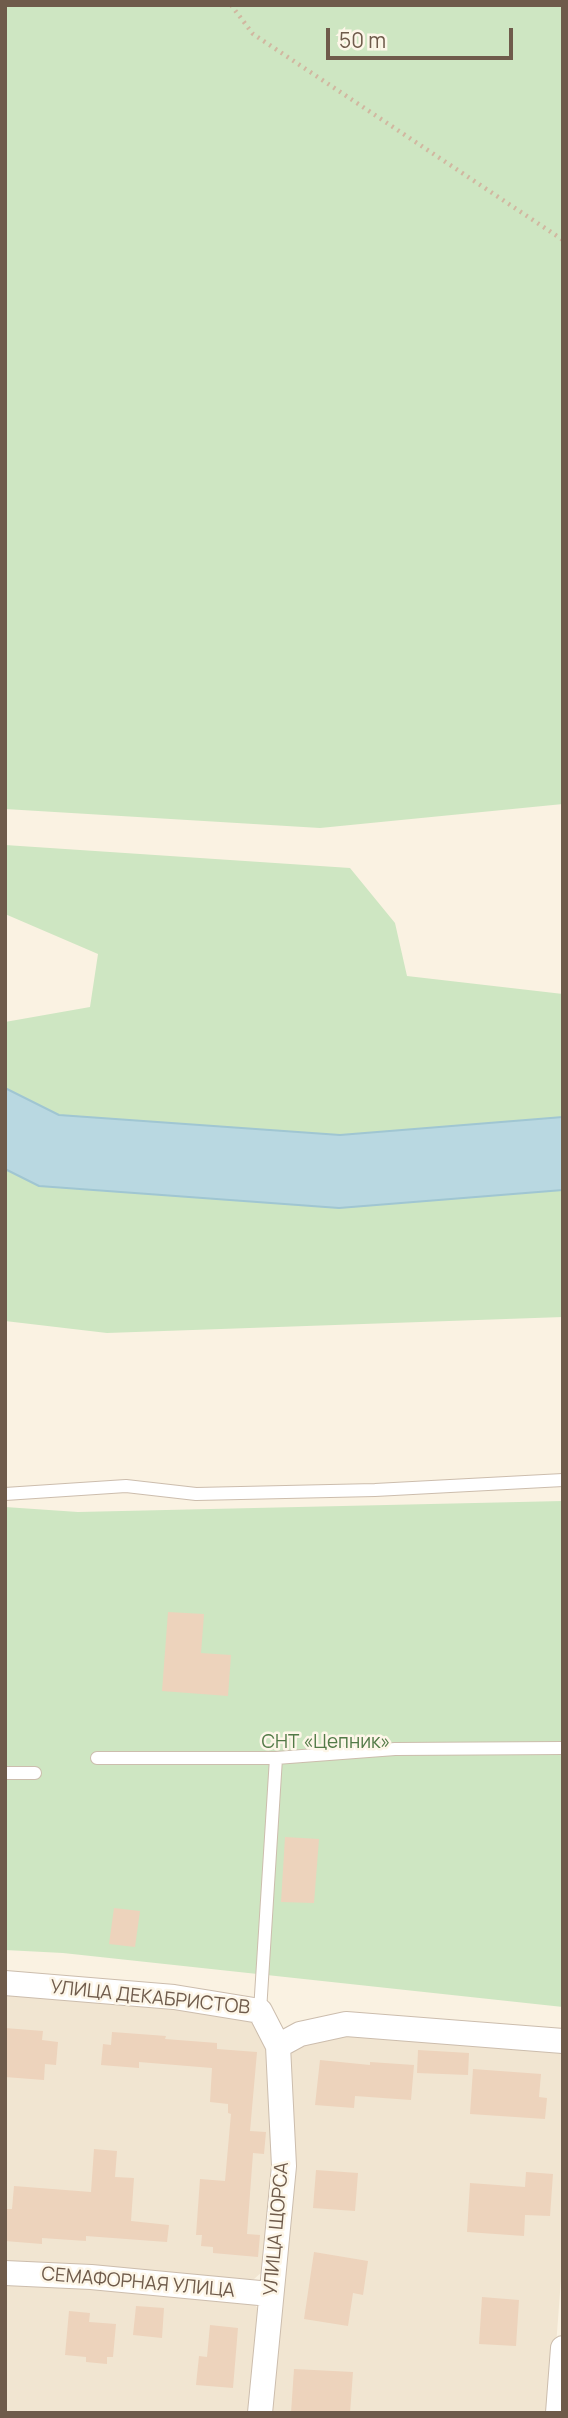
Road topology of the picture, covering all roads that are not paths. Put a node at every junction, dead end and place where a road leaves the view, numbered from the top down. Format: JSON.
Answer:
{"nodes":[{"id":1,"x":563,"y":1480,"type":"edge"},
{"id":2,"x":5,"y":1494,"type":"edge"},
{"id":3,"x":563,"y":1748,"type":"edge"},
{"id":4,"x":97,"y":1758,"type":"dead end"},
{"id":5,"x":276,"y":1758,"type":"junction"},
{"id":6,"x":5,"y":1773,"type":"edge"},
{"id":7,"x":35,"y":1773,"type":"dead end"},
{"id":8,"x":5,"y":1983,"type":"edge"},
{"id":9,"x":260,"y":2011,"type":"junction"},
{"id":10,"x":563,"y":2041,"type":"edge"},
{"id":11,"x":278,"y":2046,"type":"junction"},
{"id":12,"x":5,"y":2273,"type":"edge"},
{"id":13,"x":270,"y":2294,"type":"junction"},
{"id":14,"x":563,"y":2348,"type":"edge"},
{"id":15,"x":260,"y":2413,"type":"edge"},
{"id":16,"x":558,"y":2413,"type":"edge"}],
"edges":[{"from":1,"to":2,"type":"lane"},
{"from":3,"to":5,"type":"lane"},
{"from":4,"to":5,"type":"lane"},
{"from":5,"to":9,"type":"lane"},
{"from":6,"to":7,"type":"lane"},
{"from":8,"to":9,"type":"street","name":"УЛИЦА ДЕКАБРИСТОВ"},
{"from":9,"to":11,"type":"street","name":"УЛИЦА ДЕКАБРИСТОВ"},
{"from":10,"to":11,"type":"street"},
{"from":11,"to":13,"type":"street","name":"УЛИЦА ЩОРСА"},
{"from":12,"to":13,"type":"street","name":"СЕМАФОРНАЯ УЛИЦА"},
{"from":13,"to":15,"type":"street","name":"УЛИЦА ЩОРСА"},
{"from":14,"to":16,"type":"street"}]}
